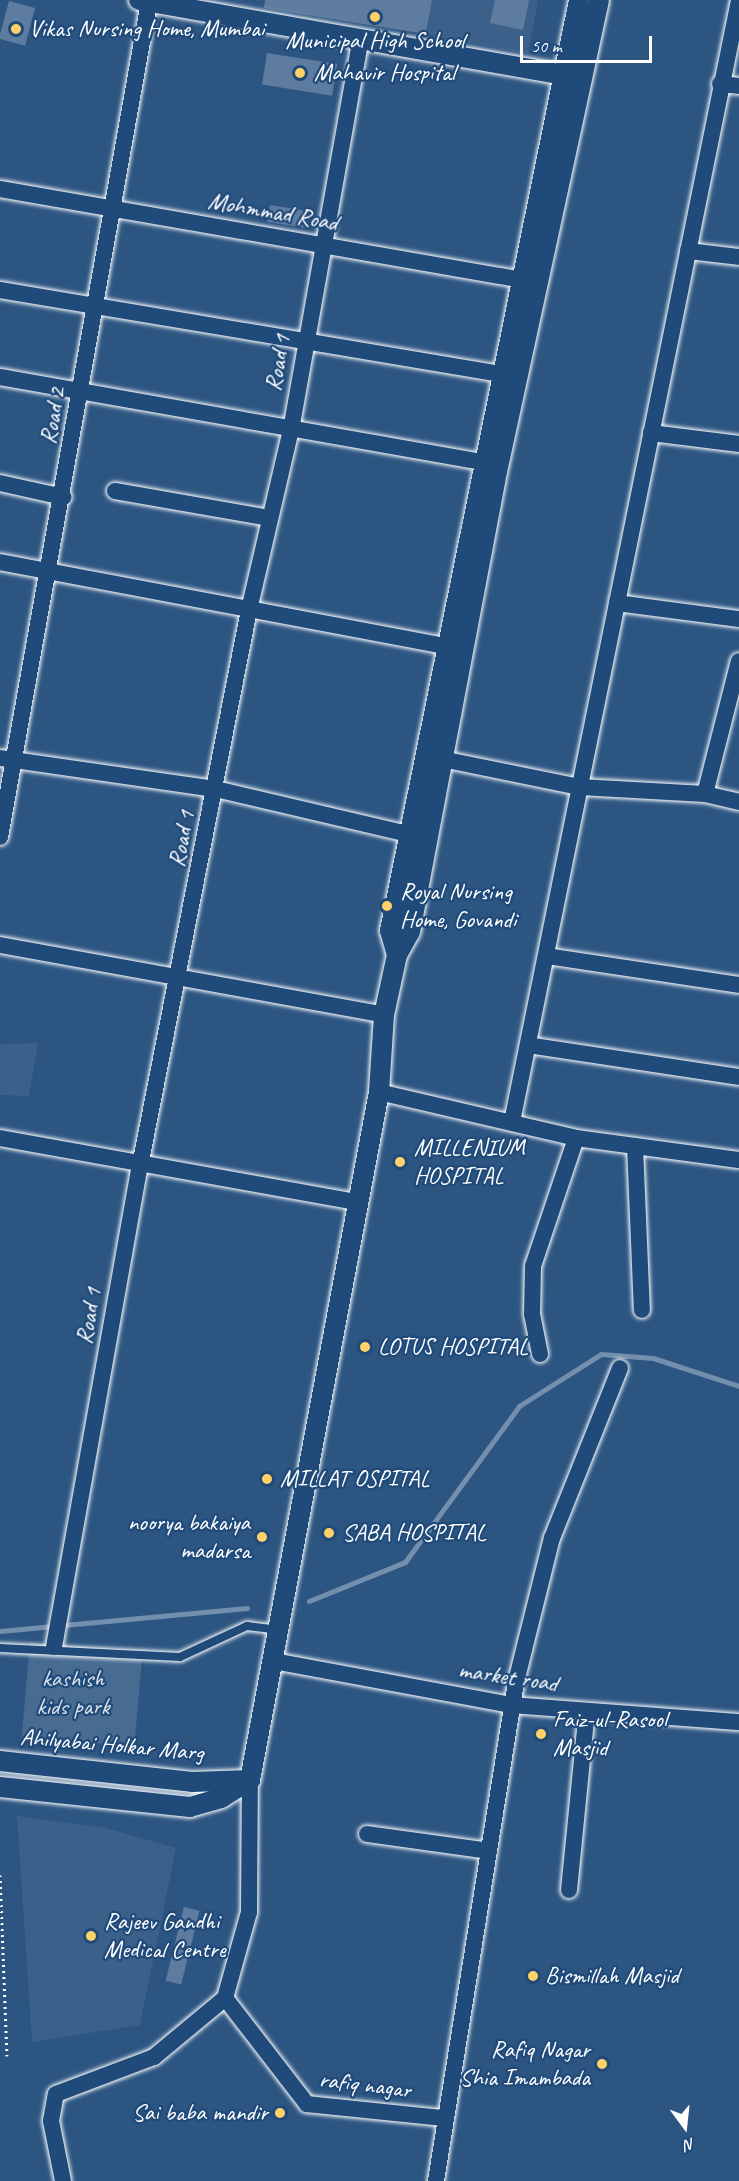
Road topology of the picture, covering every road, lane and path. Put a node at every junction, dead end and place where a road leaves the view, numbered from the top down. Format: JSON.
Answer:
{"nodes":[{"id":1,"x":579,"y":0,"type":"edge"},
{"id":2,"x":599,"y":0,"type":"edge"},
{"id":3,"x":739,"y":0,"type":"edge"},
{"id":4,"x":144,"y":1,"type":"edge"},
{"id":5,"x":360,"y":41,"type":"junction"},
{"id":6,"x":574,"y":77,"type":"junction"},
{"id":7,"x":720,"y":84,"type":"junction"},
{"id":8,"x":739,"y":86,"type":"edge"},
{"id":9,"x":0,"y":189,"type":"edge"},
{"id":10,"x":113,"y":208,"type":"junction"},
{"id":11,"x":323,"y":246,"type":"junction"},
{"id":12,"x":688,"y":251,"type":"junction"},
{"id":13,"x":739,"y":257,"type":"edge"},
{"id":14,"x":531,"y":281,"type":"junction"},
{"id":15,"x":0,"y":290,"type":"edge"},
{"id":16,"x":96,"y":307,"type":"junction"},
{"id":17,"x":307,"y":340,"type":"junction"},
{"id":18,"x":501,"y":374,"type":"junction"},
{"id":19,"x":0,"y":378,"type":"edge"},
{"id":20,"x":82,"y":392,"type":"junction"},
{"id":21,"x":291,"y":430,"type":"junction"},
{"id":22,"x":651,"y":433,"type":"junction"},
{"id":23,"x":739,"y":444,"type":"edge"},
{"id":24,"x":483,"y":462,"type":"junction"},
{"id":25,"x":0,"y":483,"type":"edge"},
{"id":26,"x":115,"y":491,"type":"dead end"},
{"id":27,"x":63,"y":497,"type":"junction"},
{"id":28,"x":269,"y":518,"type":"junction"},
{"id":29,"x":0,"y":562,"type":"edge"},
{"id":30,"x":50,"y":571,"type":"junction"},
{"id":31,"x":617,"y":603,"type":"junction"},
{"id":32,"x":249,"y":610,"type":"junction"},
{"id":33,"x":739,"y":619,"type":"edge"},
{"id":34,"x":456,"y":648,"type":"junction"},
{"id":35,"x":739,"y":661,"type":"edge"},
{"id":36,"x":434,"y":757,"type":"junction"},
{"id":37,"x":8,"y":759,"type":"edge"},
{"id":38,"x":580,"y":787,"type":"junction"},
{"id":39,"x":216,"y":789,"type":"junction"},
{"id":40,"x":705,"y":794,"type":"junction"},
{"id":41,"x":739,"y":802,"type":"edge"},
{"id":42,"x":0,"y":837,"type":"edge"},
{"id":43,"x":419,"y":837,"type":"junction"},
{"id":44,"x":0,"y":945,"type":"edge"},
{"id":45,"x":547,"y":956,"type":"junction"},
{"id":46,"x":180,"y":976,"type":"junction"},
{"id":47,"x":739,"y":985,"type":"edge"},
{"id":48,"x":384,"y":1015,"type":"junction"},
{"id":49,"x":528,"y":1046,"type":"junction"},
{"id":50,"x":739,"y":1077,"type":"edge"},
{"id":51,"x":379,"y":1092,"type":"junction"},
{"id":52,"x":512,"y":1122,"type":"junction"},
{"id":53,"x":0,"y":1138,"type":"edge"},
{"id":54,"x":576,"y":1138,"type":"junction"},
{"id":55,"x":635,"y":1146,"type":"junction"},
{"id":56,"x":739,"y":1160,"type":"edge"},
{"id":57,"x":140,"y":1166,"type":"junction"},
{"id":58,"x":357,"y":1202,"type":"junction"},
{"id":59,"x":642,"y":1310,"type":"dead end"},
{"id":60,"x":540,"y":1354,"type":"dead end"},
{"id":61,"x":620,"y":1368,"type":"dead end"},
{"id":62,"x":279,"y":1630,"type":"junction"},
{"id":63,"x":54,"y":1647,"type":"junction"},
{"id":64,"x":0,"y":1648,"type":"edge"},
{"id":65,"x":274,"y":1661,"type":"junction"},
{"id":66,"x":512,"y":1705,"type":"junction"},
{"id":67,"x":587,"y":1711,"type":"junction"},
{"id":68,"x":739,"y":1722,"type":"edge"},
{"id":69,"x":0,"y":1761,"type":"edge"},
{"id":70,"x":250,"y":1780,"type":"junction"},
{"id":71,"x":0,"y":1787,"type":"edge"},
{"id":72,"x":367,"y":1834,"type":"dead end"},
{"id":73,"x":489,"y":1851,"type":"junction"},
{"id":74,"x":0,"y":1875,"type":"edge"},
{"id":75,"x":569,"y":1890,"type":"dead end"},
{"id":76,"x":225,"y":1998,"type":"junction"},
{"id":77,"x":7,"y":2056,"type":"dead end"},
{"id":78,"x":443,"y":2118,"type":"junction"},
{"id":79,"x":63,"y":2181,"type":"edge"},
{"id":80,"x":436,"y":2181,"type":"edge"}],
"edges":[{"from":1,"to":6,"type":"street"},
{"from":2,"to":6,"type":"street"},
{"from":3,"to":7,"type":"street"},
{"from":4,"to":5,"type":"street"},
{"from":4,"to":10,"type":"street","name":"Road 2"},
{"from":5,"to":6,"type":"street"},
{"from":5,"to":11,"type":"street","name":"Road 1"},
{"from":6,"to":14,"type":"street"},
{"from":7,"to":8,"type":"street"},
{"from":7,"to":12,"type":"street"},
{"from":9,"to":10,"type":"street","name":"Mohmmad Road"},
{"from":10,"to":11,"type":"street","name":"Mohmmad Road"},
{"from":10,"to":16,"type":"street","name":"Road 2"},
{"from":11,"to":14,"type":"street","name":"Mohmmad Road"},
{"from":11,"to":17,"type":"street","name":"Road 1"},
{"from":12,"to":13,"type":"street"},
{"from":12,"to":22,"type":"street"},
{"from":14,"to":18,"type":"street"},
{"from":14,"to":34,"type":"street"},
{"from":15,"to":16,"type":"street"},
{"from":16,"to":17,"type":"street"},
{"from":16,"to":20,"type":"street","name":"Road 2"},
{"from":17,"to":18,"type":"street"},
{"from":17,"to":21,"type":"street","name":"Road 1"},
{"from":18,"to":24,"type":"street"},
{"from":19,"to":20,"type":"street"},
{"from":20,"to":21,"type":"street"},
{"from":20,"to":27,"type":"street","name":"Road 2"},
{"from":21,"to":24,"type":"street"},
{"from":21,"to":28,"type":"street","name":"Road 1"},
{"from":22,"to":23,"type":"street"},
{"from":22,"to":31,"type":"street"},
{"from":24,"to":34,"type":"street"},
{"from":25,"to":27,"type":"street"},
{"from":26,"to":28,"type":"street"},
{"from":27,"to":30,"type":"street","name":"Road 2"},
{"from":28,"to":32,"type":"street","name":"Road 1"},
{"from":29,"to":30,"type":"street"},
{"from":30,"to":32,"type":"street"},
{"from":30,"to":37,"type":"street","name":"Road 2"},
{"from":31,"to":33,"type":"street"},
{"from":31,"to":38,"type":"street"},
{"from":32,"to":34,"type":"street"},
{"from":32,"to":39,"type":"street","name":"Road 1"},
{"from":34,"to":36,"type":"street"},
{"from":35,"to":40,"type":"street"},
{"from":36,"to":38,"type":"street"},
{"from":36,"to":43,"type":"street"},
{"from":37,"to":39,"type":"street"},
{"from":37,"to":42,"type":"street","name":"Road 2"},
{"from":38,"to":40,"type":"street"},
{"from":38,"to":45,"type":"street"},
{"from":39,"to":43,"type":"street"},
{"from":39,"to":46,"type":"street","name":"Road 1"},
{"from":40,"to":41,"type":"street"},
{"from":43,"to":48,"type":"street"},
{"from":44,"to":46,"type":"street"},
{"from":45,"to":47,"type":"street"},
{"from":45,"to":49,"type":"street"},
{"from":46,"to":48,"type":"street"},
{"from":46,"to":57,"type":"street","name":"Road 1"},
{"from":48,"to":51,"type":"street"},
{"from":49,"to":50,"type":"street"},
{"from":49,"to":52,"type":"street"},
{"from":51,"to":52,"type":"street"},
{"from":51,"to":58,"type":"street"},
{"from":52,"to":54,"type":"street"},
{"from":53,"to":57,"type":"street"},
{"from":54,"to":55,"type":"street"},
{"from":54,"to":60,"type":"street"},
{"from":55,"to":56,"type":"street"},
{"from":55,"to":59,"type":"street"},
{"from":57,"to":58,"type":"street"},
{"from":57,"to":63,"type":"street","name":"Road 1"},
{"from":58,"to":62,"type":"street"},
{"from":61,"to":66,"type":"street"},
{"from":62,"to":63,"type":"lane"},
{"from":62,"to":65,"type":"street"},
{"from":63,"to":64,"type":"lane"},
{"from":65,"to":66,"type":"street","name":"market road"},
{"from":65,"to":70,"type":"street"},
{"from":66,"to":67,"type":"street","name":"market road"},
{"from":66,"to":73,"type":"street"},
{"from":67,"to":68,"type":"street","name":"market road"},
{"from":67,"to":75,"type":"street"},
{"from":69,"to":70,"type":"street","name":"Ahilyabai Holkar Marg"},
{"from":70,"to":71,"type":"street","name":"Ahilyabai Holkar Marg"},
{"from":70,"to":76,"type":"street"},
{"from":72,"to":73,"type":"street"},
{"from":73,"to":78,"type":"street"},
{"from":74,"to":77,"type":"path"},
{"from":76,"to":78,"type":"street","name":"rafiq nagar"},
{"from":76,"to":79,"type":"street"},
{"from":78,"to":80,"type":"street"}]}
